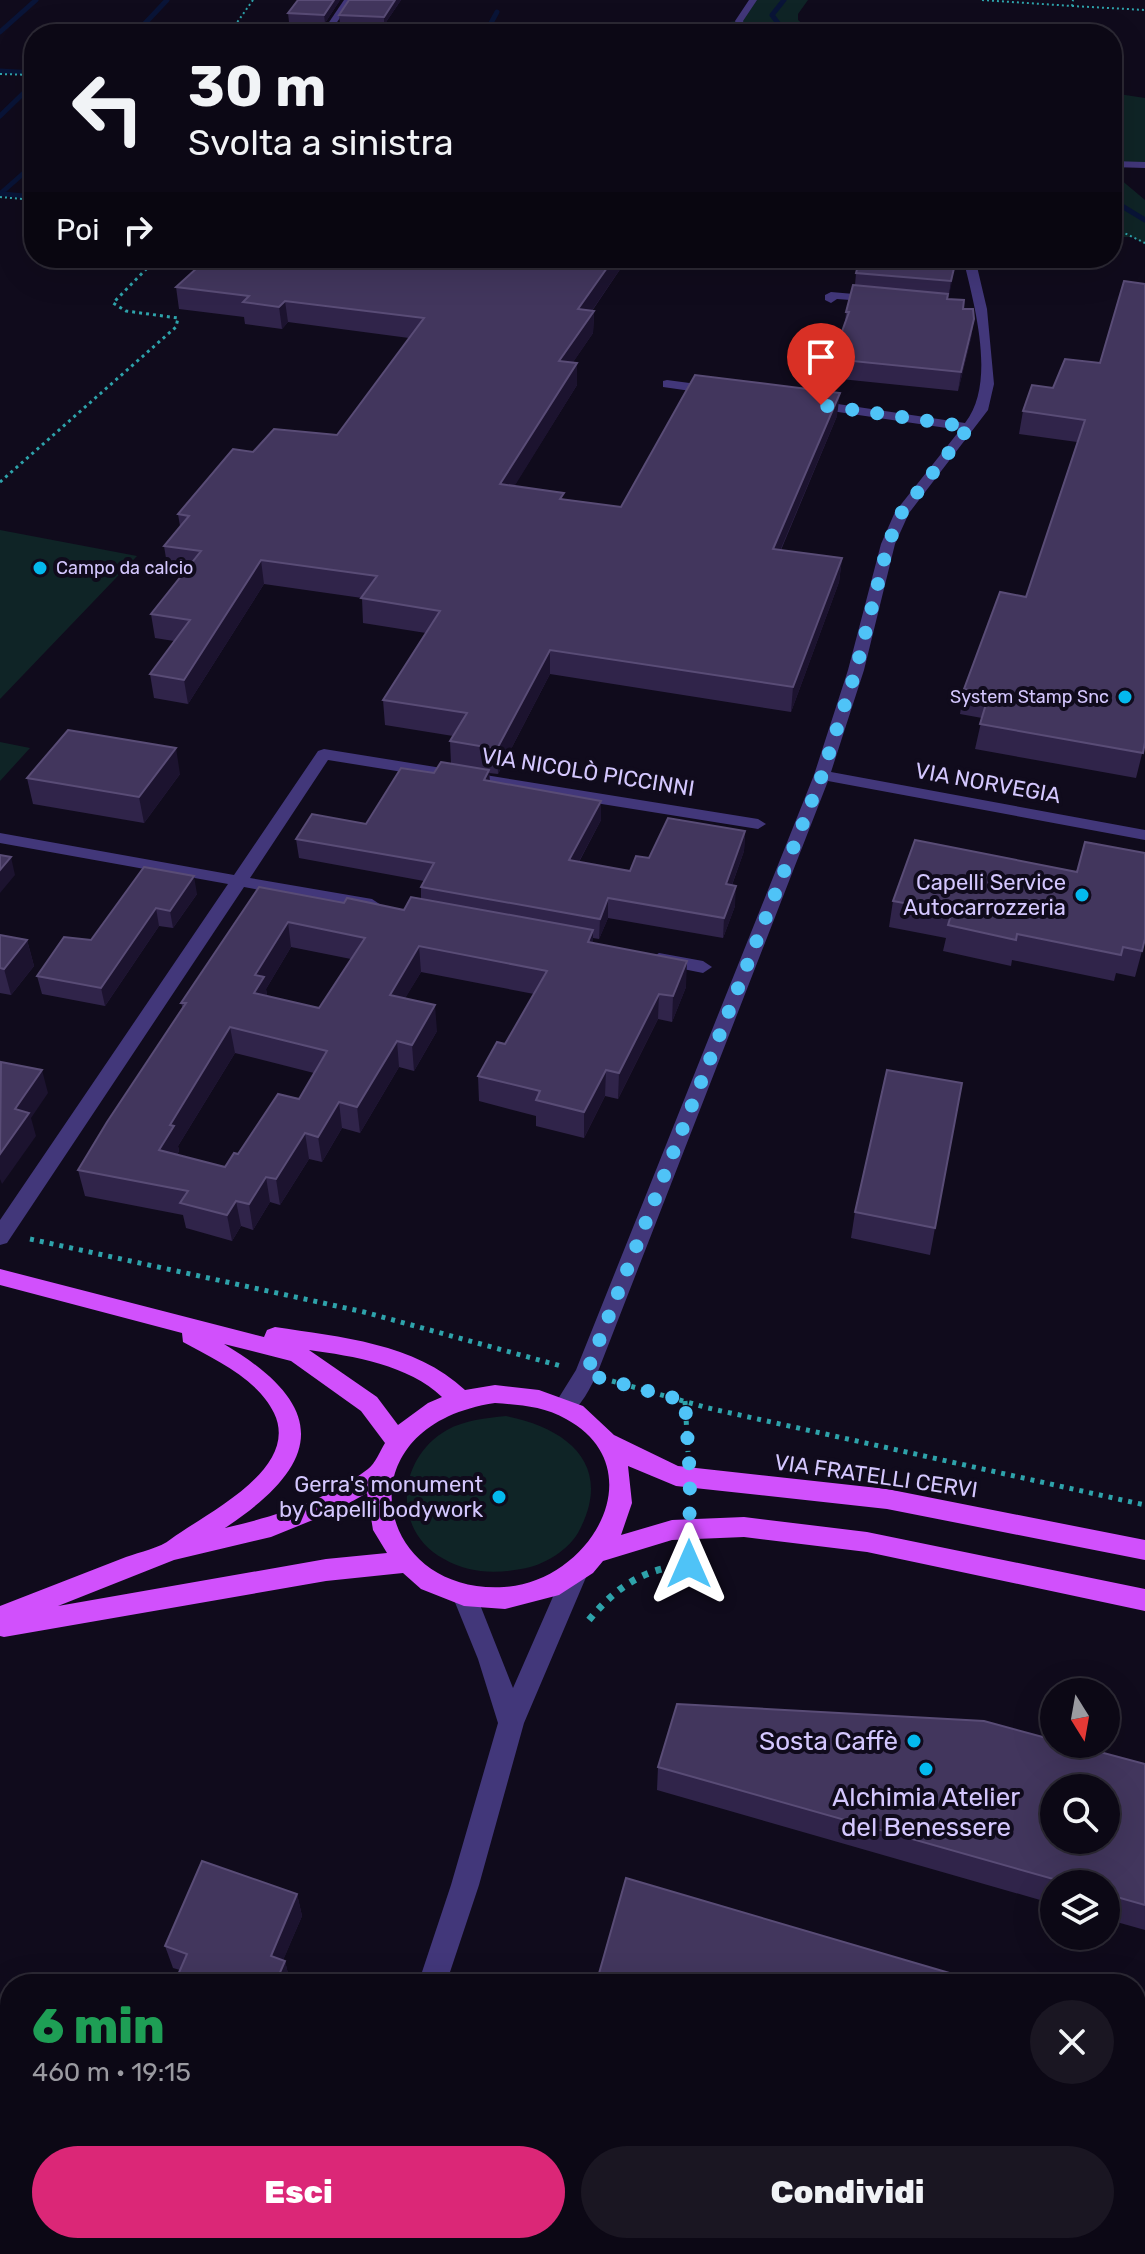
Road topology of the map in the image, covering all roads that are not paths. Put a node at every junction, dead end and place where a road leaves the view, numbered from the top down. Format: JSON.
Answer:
{"nodes":[{"id":1,"x":348,"y":0,"type":"edge"},
{"id":2,"x":753,"y":0,"type":"edge"},
{"id":3,"x":332,"y":24,"type":"edge"},
{"id":4,"x":740,"y":24,"type":"edge"},
{"id":5,"x":1122,"y":164,"type":"edge"},
{"id":6,"x":1145,"y":165,"type":"edge"},
{"id":7,"x":970,"y":268,"type":"edge"},
{"id":8,"x":831,"y":300,"type":"dead end"},
{"id":9,"x":891,"y":301,"type":"edge"},
{"id":10,"x":667,"y":384,"type":"dead end"},
{"id":11,"x":728,"y":393,"type":"edge"},
{"id":12,"x":790,"y":401,"type":"edge"},
{"id":13,"x":969,"y":427,"type":"junction"},
{"id":14,"x":822,"y":775,"type":"junction"},
{"id":15,"x":758,"y":824,"type":"dead end"},
{"id":16,"x":1145,"y":835,"type":"edge"},
{"id":17,"x":0,"y":838,"type":"edge"},
{"id":18,"x":238,"y":880,"type":"junction"},
{"id":19,"x":393,"y":909,"type":"edge"},
{"id":20,"x":641,"y":955,"type":"edge"},
{"id":21,"x":703,"y":967,"type":"dead end"},
{"id":22,"x":1,"y":1235,"type":"edge"},
{"id":23,"x":0,"y":1277,"type":"edge"},
{"id":24,"x":163,"y":1321,"type":"junction"},
{"id":25,"x":460,"y":1400,"type":"junction"},
{"id":26,"x":564,"y":1407,"type":"junction"},
{"id":27,"x":606,"y":1441,"type":"junction"},
{"id":28,"x":397,"y":1442,"type":"junction"},
{"id":29,"x":381,"y":1473,"type":"junction"},
{"id":30,"x":172,"y":1550,"type":"junction"},
{"id":31,"x":1145,"y":1550,"type":"edge"},
{"id":32,"x":602,"y":1551,"type":"junction"},
{"id":33,"x":404,"y":1562,"type":"junction"},
{"id":34,"x":575,"y":1575,"type":"junction"},
{"id":35,"x":464,"y":1595,"type":"junction"},
{"id":36,"x":1145,"y":1600,"type":"edge"},
{"id":37,"x":0,"y":1617,"type":"edge"},
{"id":38,"x":0,"y":1626,"type":"edge"},
{"id":39,"x":511,"y":1723,"type":"junction"},
{"id":40,"x":435,"y":1974,"type":"edge"}],
"edges":[{"from":1,"to":3,"type":"street"},
{"from":2,"to":4,"type":"street"},
{"from":5,"to":6,"type":"street"},
{"from":7,"to":13,"type":"street"},
{"from":8,"to":9,"type":"street"},
{"from":10,"to":11,"type":"street"},
{"from":12,"to":13,"type":"street"},
{"from":13,"to":14,"type":"street"},
{"from":14,"to":16,"type":"street","name":"VIA NORVEGIA"},
{"from":14,"to":26,"type":"street"},
{"from":15,"to":18,"type":"street","name":"VIA NICOLÒ PICCINNI"},
{"from":17,"to":18,"type":"street"},
{"from":18,"to":19,"type":"street"},
{"from":18,"to":22,"type":"street","name":"VIA NICOLÒ PICCINNI"},
{"from":20,"to":21,"type":"street"},
{"from":23,"to":24,"type":"main road"},
{"from":24,"to":25,"type":"main road"},
{"from":24,"to":28,"type":"main road"},
{"from":24,"to":30,"type":"main road"},
{"from":25,"to":26,"type":"main road"},
{"from":25,"to":28,"type":"main road"},
{"from":26,"to":27,"type":"main road"},
{"from":27,"to":31,"type":"main road","name":"VIA FRATELLI CERVI"},
{"from":27,"to":32,"type":"main road"},
{"from":28,"to":29,"type":"main road"},
{"from":29,"to":30,"type":"main road"},
{"from":29,"to":33,"type":"main road"},
{"from":30,"to":37,"type":"main road"},
{"from":32,"to":34,"type":"main road"},
{"from":32,"to":36,"type":"main road"},
{"from":33,"to":35,"type":"main road"},
{"from":33,"to":38,"type":"main road"},
{"from":34,"to":35,"type":"main road"},
{"from":34,"to":39,"type":"street"},
{"from":35,"to":39,"type":"street"},
{"from":39,"to":40,"type":"street"}]}
